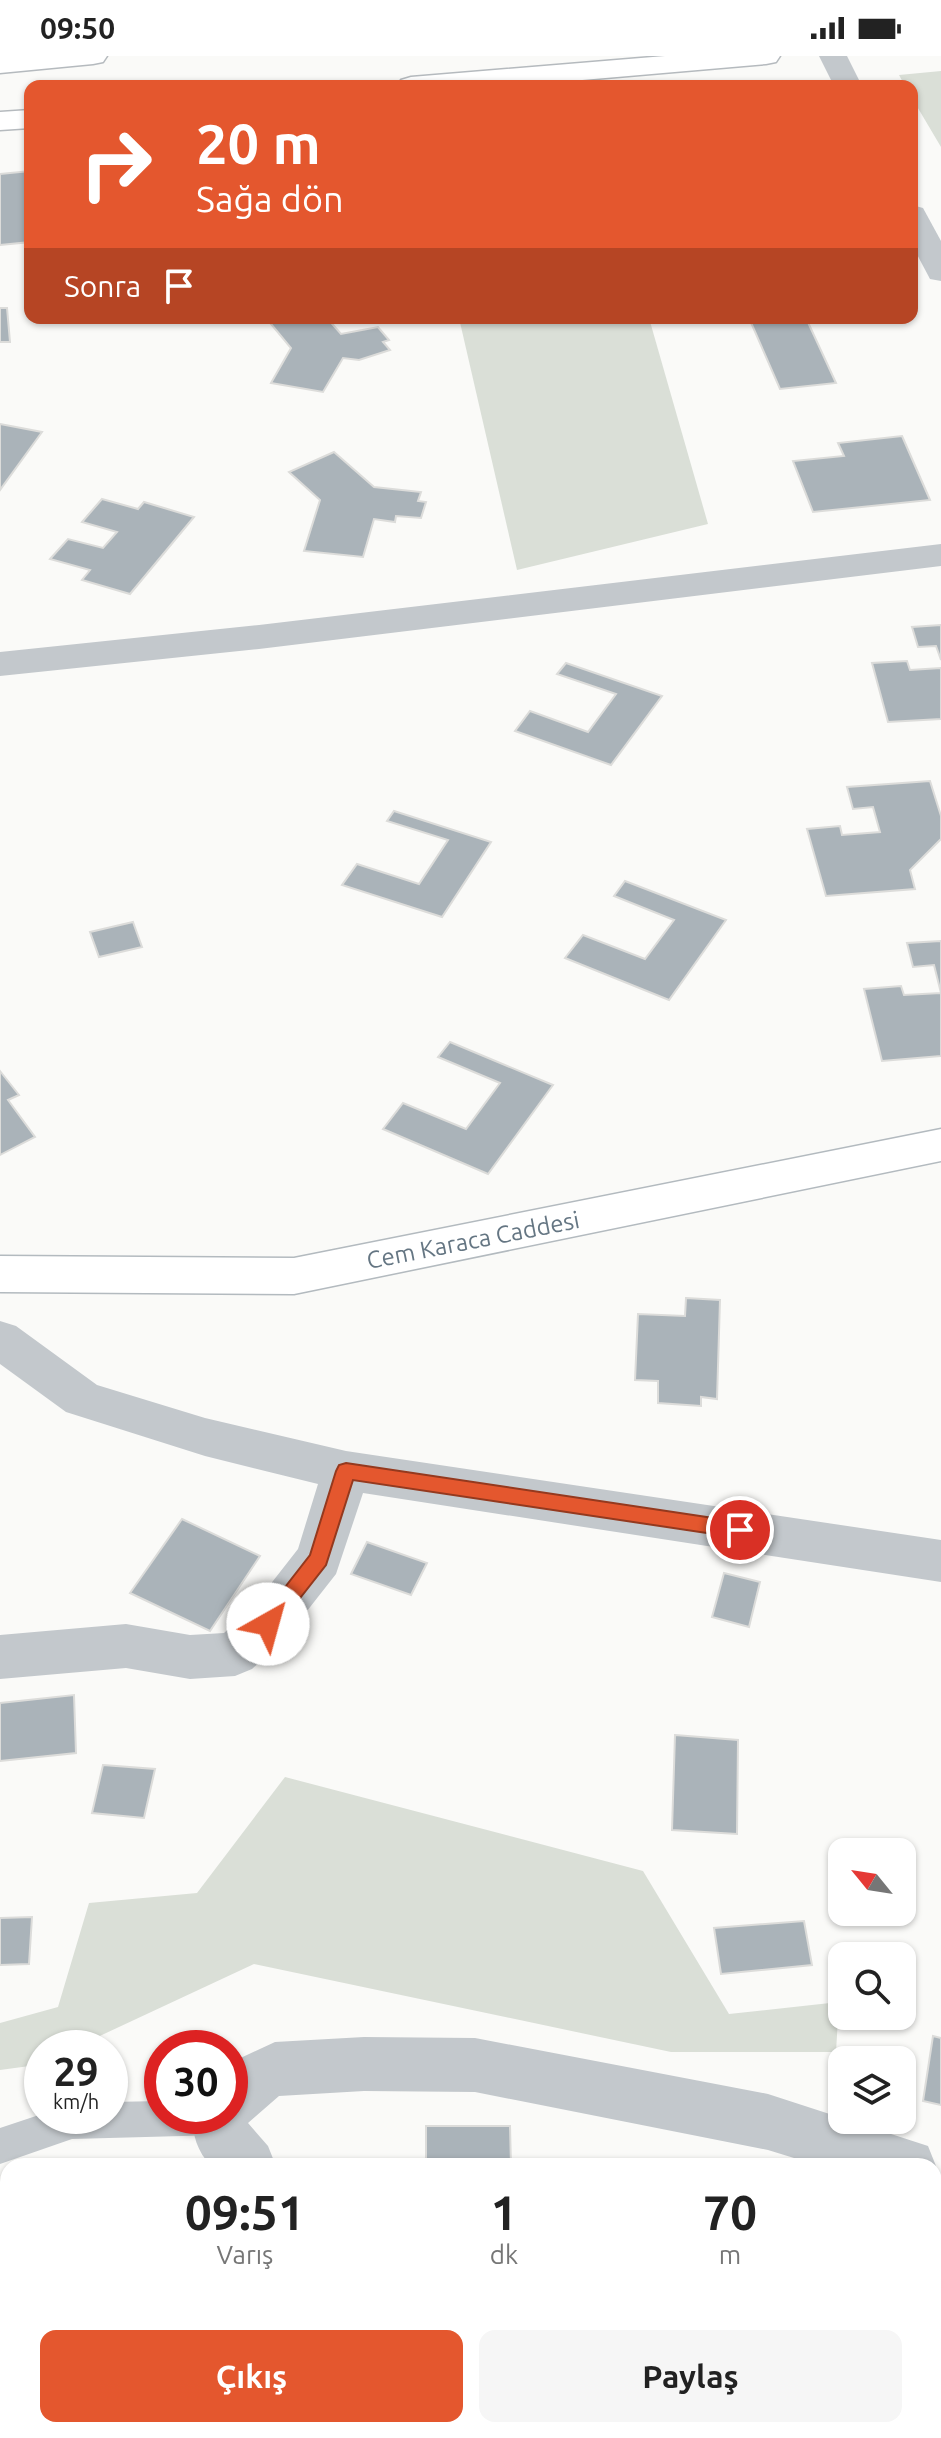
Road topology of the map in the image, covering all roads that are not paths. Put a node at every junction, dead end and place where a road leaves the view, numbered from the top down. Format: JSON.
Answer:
{"nodes":[{"id":1,"x":766,"y":56,"type":"edge"},
{"id":2,"x":833,"y":56,"type":"edge"},
{"id":3,"x":74,"y":57,"type":"edge"},
{"id":4,"x":0,"y":64,"type":"edge"},
{"id":5,"x":482,"y":80,"type":"edge"},
{"id":6,"x":845,"y":80,"type":"edge"},
{"id":7,"x":24,"y":119,"type":"edge"},
{"id":8,"x":0,"y":121,"type":"edge"},
{"id":9,"x":918,"y":226,"type":"edge"},
{"id":10,"x":941,"y":272,"type":"edge"},
{"id":11,"x":941,"y":555,"type":"edge"},
{"id":12,"x":0,"y":664,"type":"edge"},
{"id":13,"x":941,"y":1145,"type":"edge"},
{"id":14,"x":0,"y":1274,"type":"edge"},
{"id":15,"x":0,"y":1339,"type":"edge"},
{"id":16,"x":346,"y":1471,"type":"junction"},
{"id":17,"x":941,"y":1561,"type":"edge"},
{"id":18,"x":0,"y":1657,"type":"edge"},
{"id":19,"x":248,"y":2085,"type":"edge"},
{"id":20,"x":144,"y":2119,"type":"edge"},
{"id":21,"x":221,"y":2134,"type":"edge"},
{"id":22,"x":0,"y":2146,"type":"edge"},
{"id":23,"x":241,"y":2158,"type":"edge"},
{"id":24,"x":883,"y":2158,"type":"edge"}],
"edges":[{"from":1,"to":5,"type":"street"},
{"from":2,"to":6,"type":"street"},
{"from":3,"to":4,"type":"street"},
{"from":7,"to":8,"type":"street"},
{"from":9,"to":10,"type":"street"},
{"from":11,"to":12,"type":"street"},
{"from":13,"to":14,"type":"street","name":"Cem Karaca Caddesi"},
{"from":15,"to":16,"type":"street"},
{"from":16,"to":17,"type":"street"},
{"from":16,"to":18,"type":"street"},
{"from":19,"to":24,"type":"street"},
{"from":20,"to":22,"type":"lane"},
{"from":21,"to":23,"type":"street"}]}
